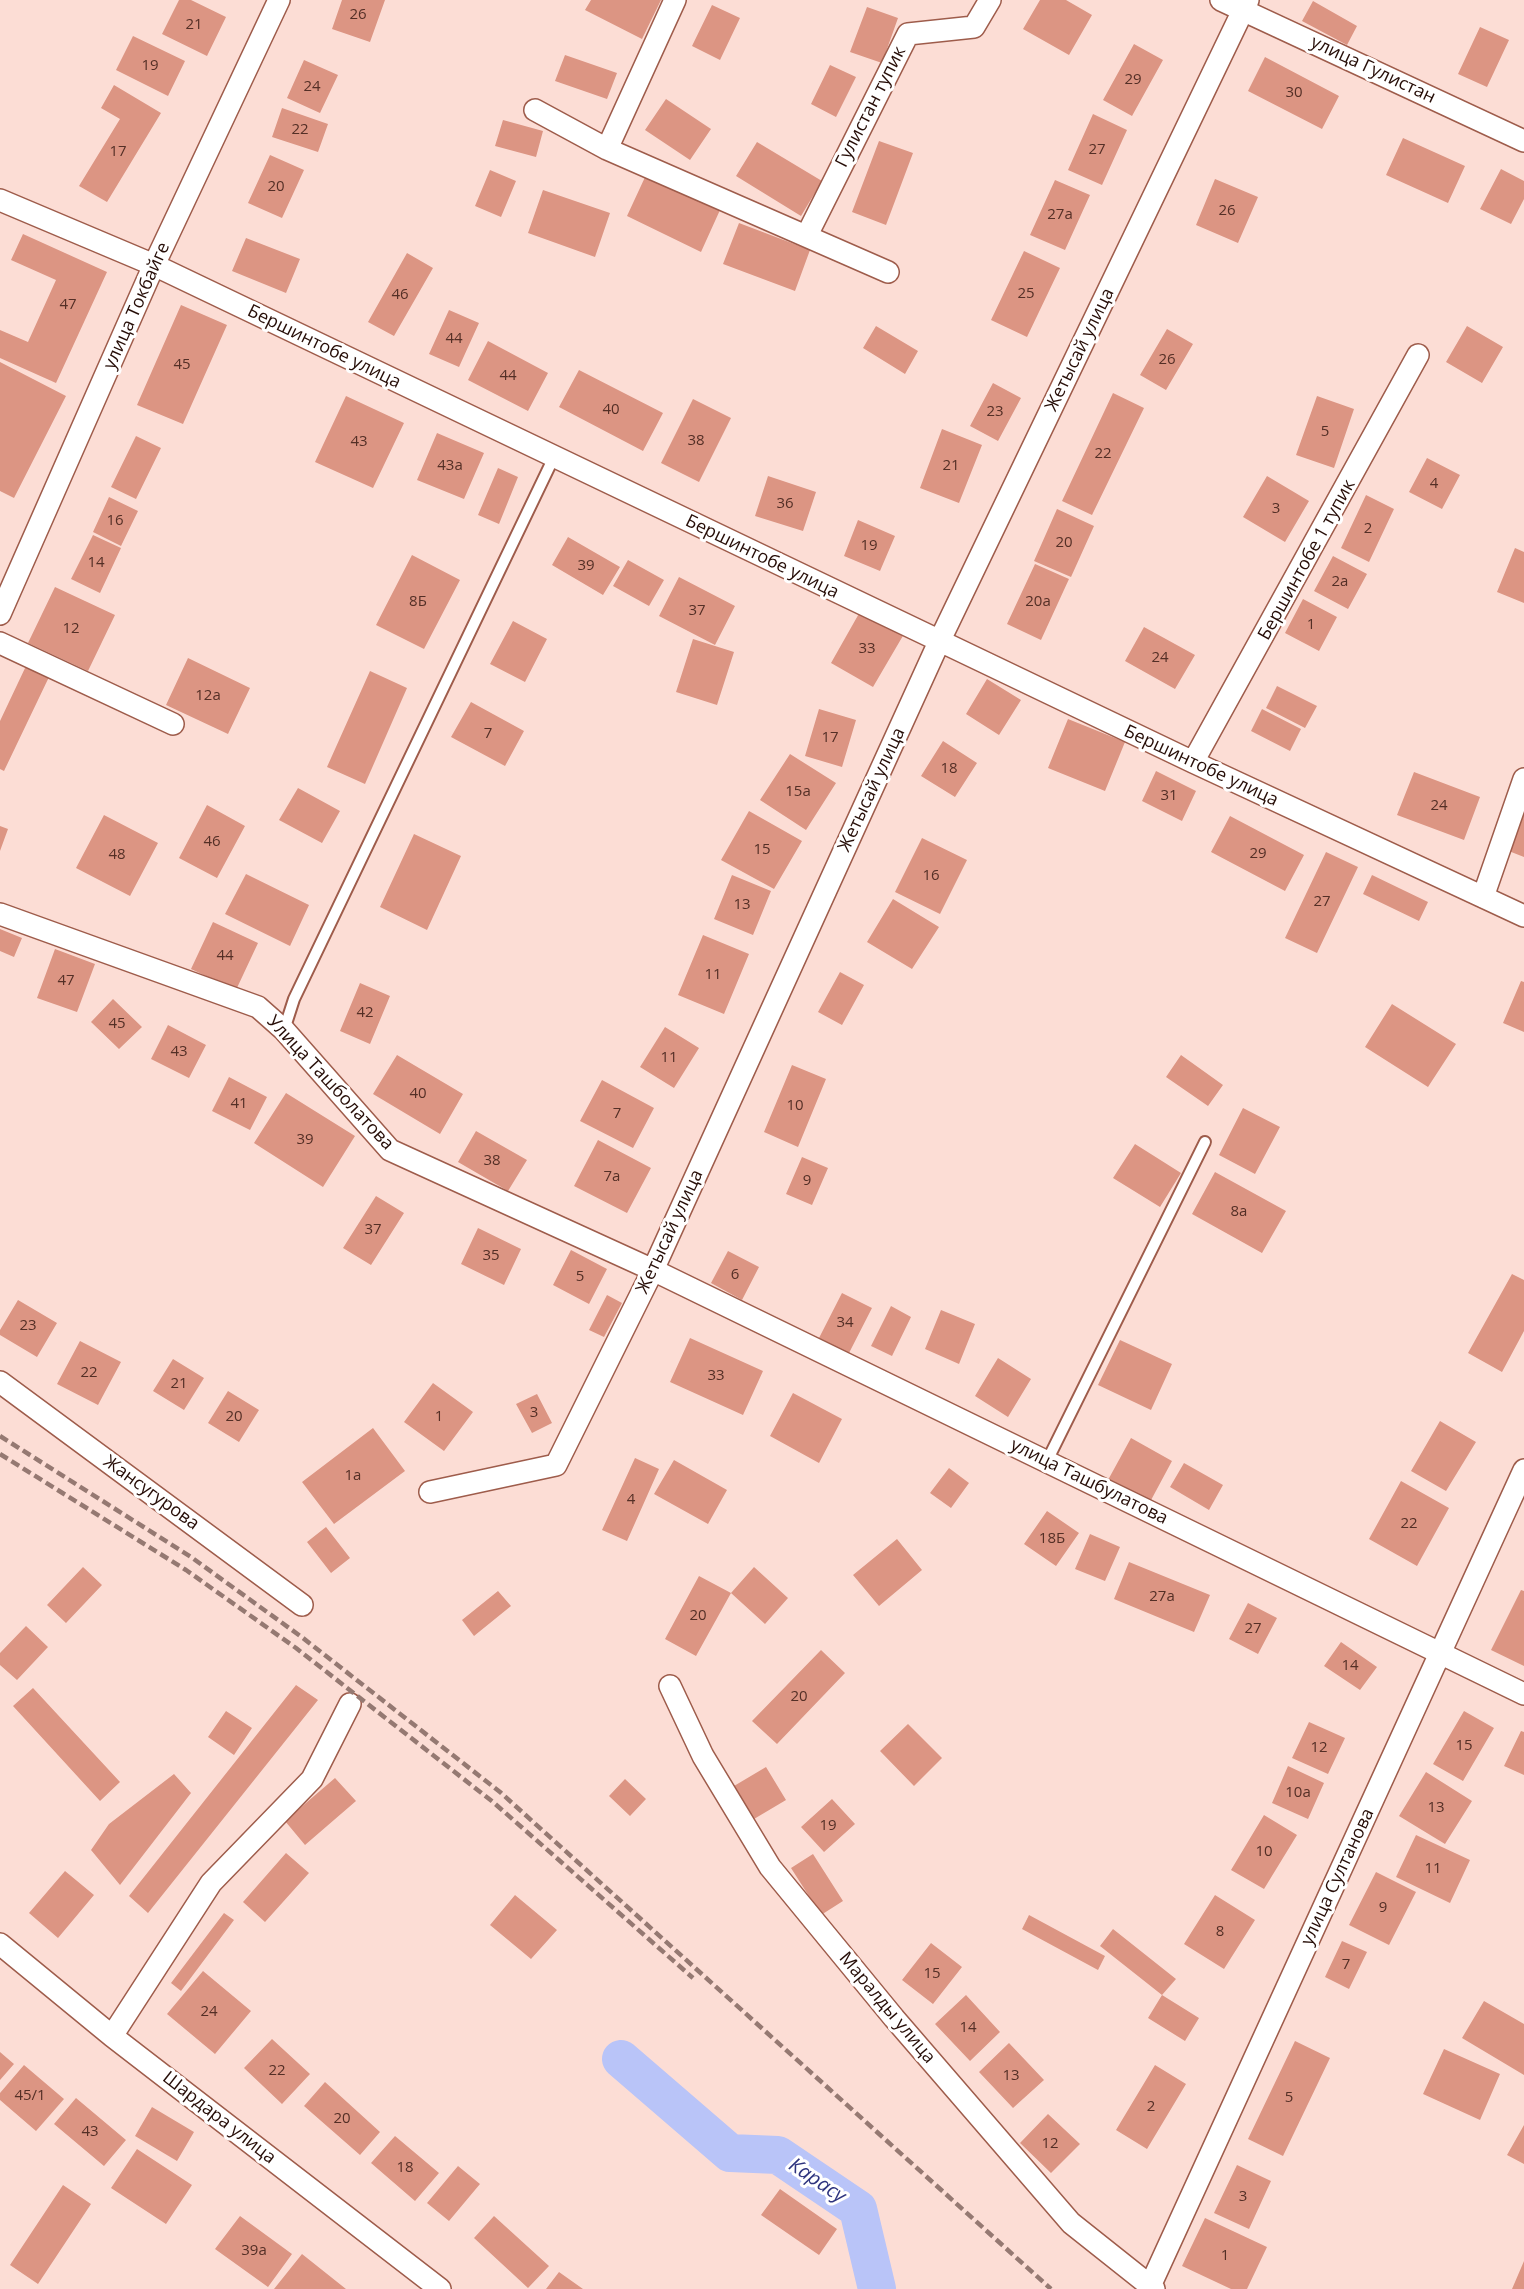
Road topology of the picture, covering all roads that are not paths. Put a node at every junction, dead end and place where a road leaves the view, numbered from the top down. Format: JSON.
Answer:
{"nodes":[{"id":1,"x":279,"y":0,"type":"edge"},
{"id":2,"x":675,"y":0,"type":"edge"},
{"id":3,"x":990,"y":0,"type":"edge"},
{"id":4,"x":1221,"y":0,"type":"edge"},
{"id":5,"x":1246,"y":5,"type":"edge"},
{"id":6,"x":535,"y":110,"type":"dead end"},
{"id":7,"x":1524,"y":141,"type":"edge"},
{"id":8,"x":607,"y":149,"type":"junction"},
{"id":9,"x":0,"y":200,"type":"edge"},
{"id":10,"x":807,"y":235,"type":"junction"},
{"id":11,"x":154,"y":266,"type":"junction"},
{"id":12,"x":888,"y":272,"type":"dead end"},
{"id":13,"x":1418,"y":355,"type":"dead end"},
{"id":14,"x":554,"y":457,"type":"junction"},
{"id":15,"x":0,"y":614,"type":"edge"},
{"id":16,"x":939,"y":642,"type":"junction"},
{"id":17,"x":0,"y":643,"type":"edge"},
{"id":18,"x":173,"y":724,"type":"dead end"},
{"id":19,"x":1193,"y":762,"type":"junction"},
{"id":20,"x":1524,"y":780,"type":"edge"},
{"id":21,"x":1483,"y":897,"type":"junction"},
{"id":22,"x":0,"y":914,"type":"edge"},
{"id":23,"x":1524,"y":916,"type":"edge"},
{"id":24,"x":284,"y":1030,"type":"junction"},
{"id":25,"x":1204,"y":1142,"type":"dead end"},
{"id":26,"x":653,"y":1270,"type":"junction"},
{"id":27,"x":0,"y":1382,"type":"edge"},
{"id":28,"x":1047,"y":1461,"type":"junction"},
{"id":29,"x":1524,"y":1470,"type":"edge"},
{"id":30,"x":430,"y":1492,"type":"dead end"},
{"id":31,"x":302,"y":1605,"type":"dead end"},
{"id":32,"x":1441,"y":1655,"type":"junction"},
{"id":33,"x":670,"y":1686,"type":"dead end"},
{"id":34,"x":1524,"y":1694,"type":"edge"},
{"id":35,"x":350,"y":1704,"type":"dead end"},
{"id":36,"x":0,"y":1944,"type":"edge"},
{"id":37,"x":111,"y":2036,"type":"junction"},
{"id":38,"x":1152,"y":2287,"type":"edge"},
{"id":39,"x":440,"y":2289,"type":"edge"}],
"edges":[{"from":1,"to":11,"type":"street","name":"улица Токбайге"},
{"from":2,"to":8,"type":"street"},
{"from":3,"to":10,"type":"street","name":"Гулистан тупик"},
{"from":4,"to":5,"type":"street","name":"улица Гулистан"},
{"from":5,"to":7,"type":"street","name":"улица Гулистан"},
{"from":5,"to":16,"type":"street","name":"Жетысай улица"},
{"from":6,"to":8,"type":"street"},
{"from":8,"to":10,"type":"street"},
{"from":9,"to":11,"type":"street","name":"Бершинтобе улица"},
{"from":10,"to":12,"type":"street"},
{"from":11,"to":14,"type":"street","name":"Бершинтобе улица"},
{"from":11,"to":15,"type":"street","name":"улица Токбайге"},
{"from":13,"to":19,"type":"street","name":"Бершинтобе 1 тупик"},
{"from":14,"to":16,"type":"street","name":"Бершинтобе улица"},
{"from":14,"to":24,"type":"lane"},
{"from":16,"to":19,"type":"street","name":"Бершинтобе улица"},
{"from":16,"to":26,"type":"street","name":"Жетысай улица"},
{"from":17,"to":18,"type":"street"},
{"from":19,"to":21,"type":"street","name":"Бершинтобе улица"},
{"from":20,"to":21,"type":"street"},
{"from":21,"to":23,"type":"street","name":"Бершинтобе улица"},
{"from":22,"to":24,"type":"street","name":"Улица Ташболатова"},
{"from":24,"to":26,"type":"street","name":"Улица Ташболатова"},
{"from":25,"to":28,"type":"lane"},
{"from":26,"to":28,"type":"street","name":"улица Ташбулатова"},
{"from":26,"to":30,"type":"street","name":"Жетысай улица"},
{"from":27,"to":31,"type":"street","name":"Жансугурова"},
{"from":28,"to":32,"type":"street","name":"улица Ташбулатова"},
{"from":29,"to":32,"type":"street","name":"улица Султанова"},
{"from":32,"to":34,"type":"street","name":"улица Ташбулатова"},
{"from":32,"to":38,"type":"street","name":"улица Султанова"},
{"from":33,"to":38,"type":"street","name":"Маралды улица"},
{"from":35,"to":37,"type":"street"},
{"from":36,"to":37,"type":"street","name":"Шардара улица"},
{"from":37,"to":39,"type":"street","name":"Шардара улица"}]}
